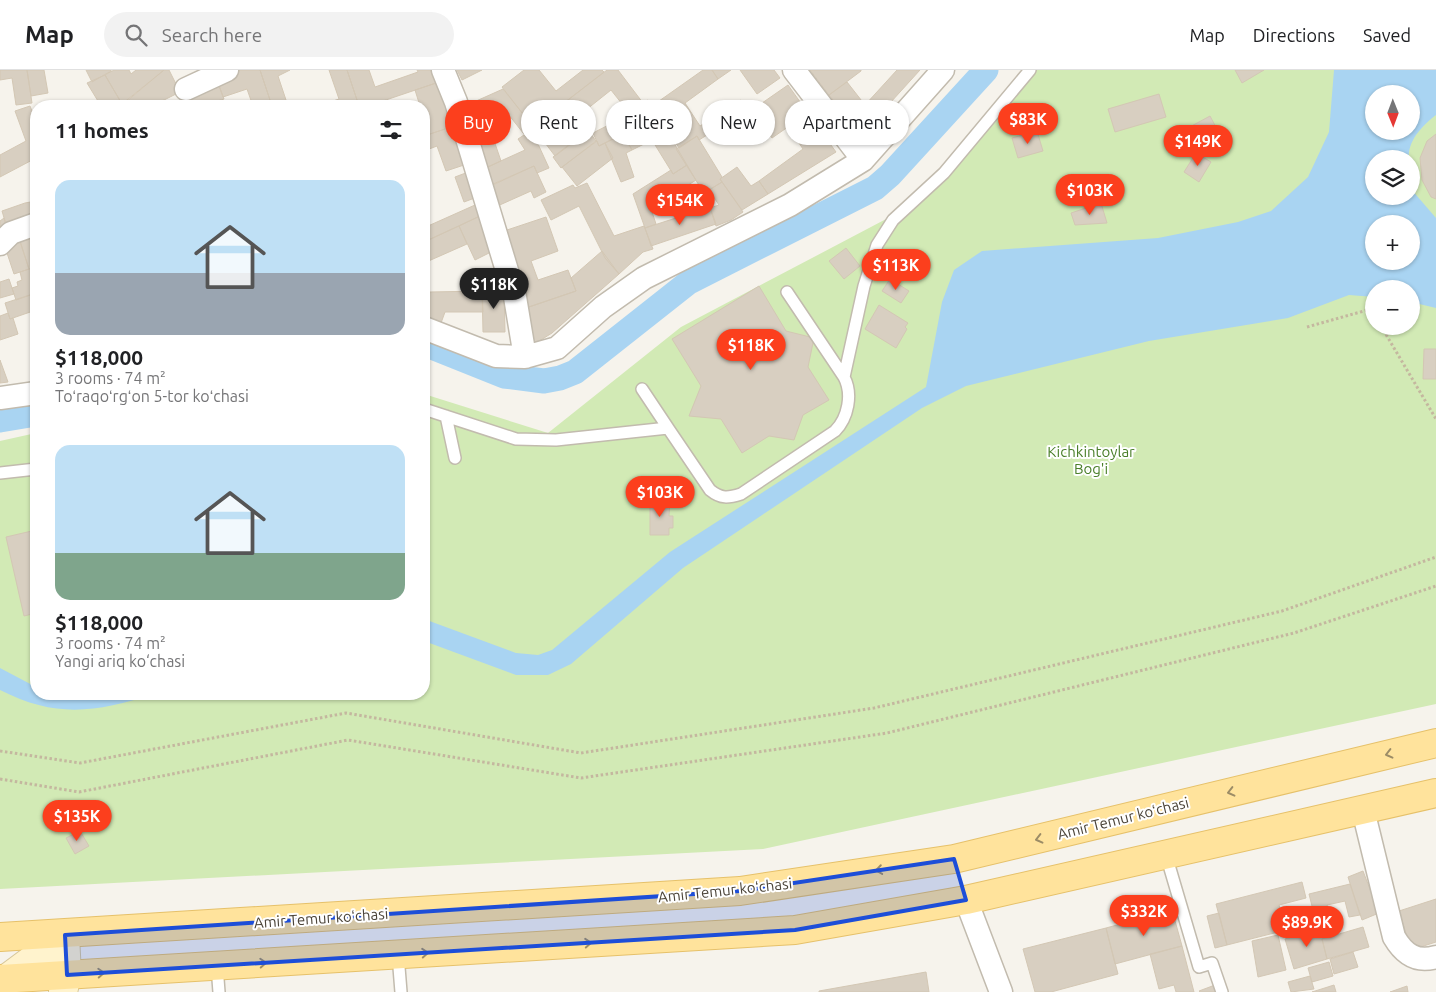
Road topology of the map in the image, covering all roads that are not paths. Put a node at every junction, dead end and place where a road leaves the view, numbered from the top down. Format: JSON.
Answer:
{"nodes":[{"id":1,"x":227,"y":70,"type":"edge"},
{"id":2,"x":444,"y":70,"type":"edge"},
{"id":3,"x":794,"y":70,"type":"edge"},
{"id":4,"x":943,"y":70,"type":"edge"},
{"id":5,"x":1030,"y":70,"type":"edge"},
{"id":6,"x":186,"y":88,"type":"dead end"},
{"id":7,"x":862,"y":160,"type":"junction"},
{"id":8,"x":30,"y":226,"type":"edge"},
{"id":9,"x":0,"y":244,"type":"edge"},
{"id":10,"x":788,"y":292,"type":"dead end"},
{"id":11,"x":430,"y":330,"type":"edge"},
{"id":12,"x":525,"y":357,"type":"junction"},
{"id":13,"x":844,"y":377,"type":"junction"},
{"id":14,"x":642,"y":389,"type":"dead end"},
{"id":15,"x":30,"y":394,"type":"edge"},
{"id":16,"x":0,"y":398,"type":"edge"},
{"id":17,"x":430,"y":411,"type":"edge"},
{"id":18,"x":446,"y":416,"type":"junction"},
{"id":19,"x":668,"y":428,"type":"junction"},
{"id":20,"x":455,"y":458,"type":"dead end"},
{"id":21,"x":30,"y":470,"type":"edge"},
{"id":22,"x":0,"y":473,"type":"edge"},
{"id":23,"x":1436,"y":743,"type":"edge"},
{"id":24,"x":1436,"y":793,"type":"edge"},
{"id":25,"x":1363,"y":810,"type":"junction"},
{"id":26,"x":1166,"y":855,"type":"junction"},
{"id":27,"x":954,"y":859,"type":"junction"},
{"id":28,"x":966,"y":900,"type":"junction"},
{"id":29,"x":65,"y":935,"type":"junction"},
{"id":30,"x":0,"y":937,"type":"edge"},
{"id":31,"x":398,"y":955,"type":"junction"},
{"id":32,"x":1436,"y":957,"type":"edge"},
{"id":33,"x":218,"y":979,"type":"edge"},
{"id":34,"x":2,"y":983,"type":"edge"},
{"id":35,"x":65,"y":983,"type":"edge"},
{"id":36,"x":401,"y":992,"type":"edge"},
{"id":37,"x":1001,"y":992,"type":"edge"},
{"id":38,"x":1222,"y":992,"type":"edge"}],
"edges":[{"from":1,"to":6,"type":"street"},
{"from":2,"to":12,"type":"street"},
{"from":3,"to":7,"type":"street"},
{"from":4,"to":7,"type":"street"},
{"from":5,"to":13,"type":"lane"},
{"from":7,"to":12,"type":"street"},
{"from":8,"to":9,"type":"street"},
{"from":10,"to":13,"type":"lane"},
{"from":11,"to":12,"type":"street"},
{"from":13,"to":19,"type":"lane"},
{"from":14,"to":19,"type":"lane"},
{"from":15,"to":16,"type":"street"},
{"from":17,"to":18,"type":"lane"},
{"from":18,"to":19,"type":"lane"},
{"from":18,"to":20,"type":"lane"},
{"from":21,"to":22,"type":"lane"},
{"from":23,"to":27,"type":"main road","name":"Amir Temur koʻchasi","one_way":true},
{"from":24,"to":25,"type":"main road"},
{"from":25,"to":26,"type":"main road"},
{"from":25,"to":32,"type":"street"},
{"from":26,"to":28,"type":"main road"},
{"from":26,"to":38,"type":"lane"},
{"from":27,"to":28,"type":"main road"},
{"from":27,"to":29,"type":"main road","name":"Amir Temur koʻchasi","one_way":true},
{"from":31,"to":28,"type":"main road","one_way":true},
{"from":28,"to":37,"type":"street"},
{"from":29,"to":30,"type":"main road","name":"Amir Temur koʻchasi"},
{"from":29,"to":34,"type":"main road"},
{"from":29,"to":35,"type":"main road"},
{"from":33,"to":31,"type":"main road","one_way":true},
{"from":31,"to":36,"type":"lane"},
{"from":35,"to":33,"type":"main road","one_way":true},
{"from":34,"to":35,"type":"main road"}]}
